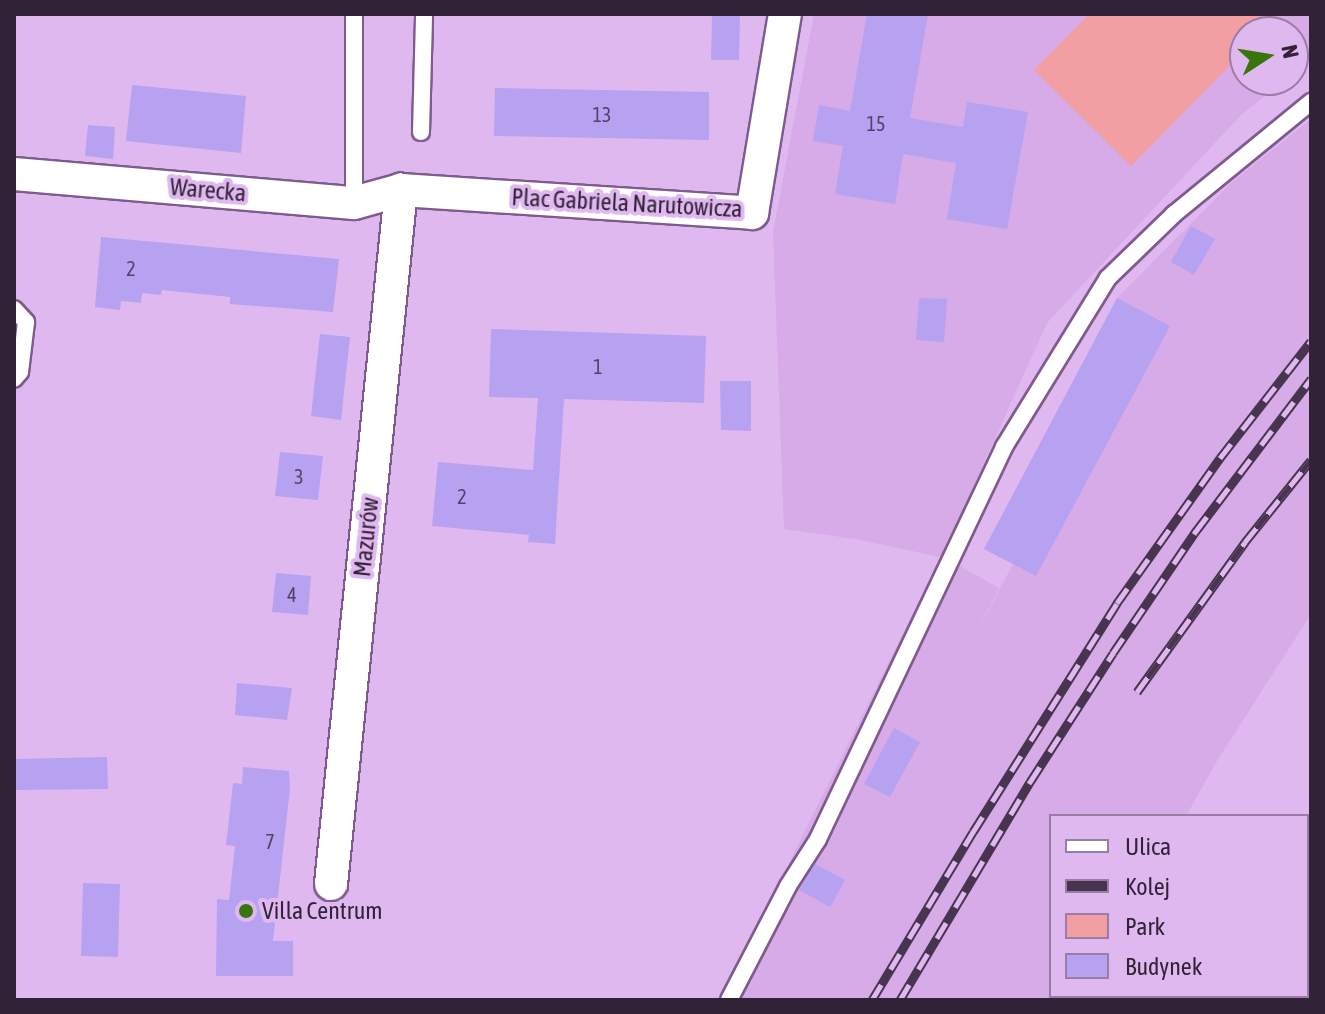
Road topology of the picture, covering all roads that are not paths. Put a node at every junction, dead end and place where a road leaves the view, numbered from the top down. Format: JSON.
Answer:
{"nodes":[{"id":1,"x":354,"y":14,"type":"edge"},
{"id":2,"x":424,"y":14,"type":"edge"},
{"id":3,"x":785,"y":14,"type":"edge"},
{"id":4,"x":1311,"y":102,"type":"edge"},
{"id":5,"x":421,"y":132,"type":"dead end"},
{"id":6,"x":14,"y":174,"type":"edge"},
{"id":7,"x":401,"y":190,"type":"junction"},
{"id":8,"x":354,"y":203,"type":"junction"},
{"id":9,"x":14,"y":309,"type":"edge"},
{"id":10,"x":14,"y":379,"type":"edge"},
{"id":11,"x":331,"y":884,"type":"dead end"},
{"id":12,"x":729,"y":1000,"type":"edge"}],
"edges":[{"from":1,"to":8,"type":"lane"},
{"from":2,"to":5,"type":"lane"},
{"from":3,"to":7,"type":"street","name":"Plac Gabriela Narutowicza"},
{"from":4,"to":12,"type":"lane"},
{"from":6,"to":8,"type":"street","name":"Warecka"},
{"from":7,"to":8,"type":"street","name":"Warecka"},
{"from":7,"to":11,"type":"street","name":"Mazurów"},
{"from":9,"to":10,"type":"lane"}]}
